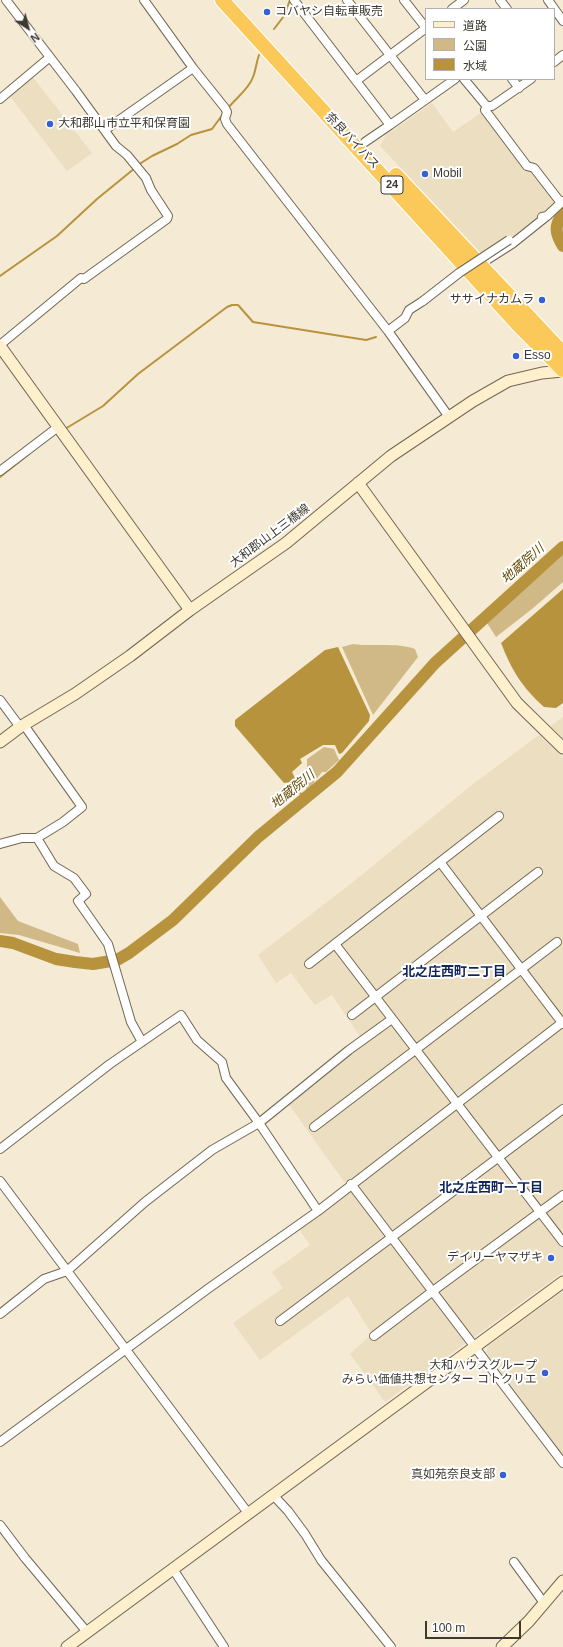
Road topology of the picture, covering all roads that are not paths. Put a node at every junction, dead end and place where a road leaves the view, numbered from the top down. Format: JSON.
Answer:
{"nodes":[{"id":1,"x":6,"y":0,"type":"edge"},
{"id":2,"x":144,"y":0,"type":"edge"},
{"id":3,"x":222,"y":0,"type":"edge"},
{"id":4,"x":234,"y":0,"type":"edge"},
{"id":5,"x":294,"y":0,"type":"edge"},
{"id":6,"x":347,"y":0,"type":"edge"},
{"id":7,"x":404,"y":0,"type":"edge"},
{"id":8,"x":464,"y":0,"type":"edge"},
{"id":9,"x":500,"y":0,"type":"edge"},
{"id":10,"x":454,"y":6,"type":"edge"},
{"id":11,"x":506,"y":8,"type":"edge"},
{"id":12,"x":555,"y":10,"type":"edge"},
{"id":13,"x":563,"y":21,"type":"edge"},
{"id":14,"x":425,"y":27,"type":"edge"},
{"id":15,"x":425,"y":29,"type":"edge"},
{"id":16,"x":390,"y":55,"type":"junction"},
{"id":17,"x":50,"y":57,"type":"junction"},
{"id":18,"x":193,"y":68,"type":"junction"},
{"id":19,"x":454,"y":80,"type":"edge"},
{"id":20,"x":465,"y":80,"type":"edge"},
{"id":21,"x":513,"y":80,"type":"edge"},
{"id":22,"x":530,"y":80,"type":"edge"},
{"id":23,"x":356,"y":81,"type":"junction"},
{"id":24,"x":519,"y":88,"type":"junction"},
{"id":25,"x":0,"y":99,"type":"edge"},
{"id":26,"x":425,"y":100,"type":"junction"},
{"id":27,"x":488,"y":106,"type":"junction"},
{"id":28,"x":390,"y":125,"type":"junction"},
{"id":29,"x":105,"y":130,"type":"junction"},
{"id":30,"x":365,"y":142,"type":"junction"},
{"id":31,"x":562,"y":202,"type":"edge"},
{"id":32,"x":547,"y":216,"type":"junction"},
{"id":33,"x":479,"y":265,"type":"junction"},
{"id":34,"x":388,"y":331,"type":"junction"},
{"id":35,"x":0,"y":346,"type":"edge"},
{"id":36,"x":563,"y":353,"type":"edge"},
{"id":37,"x":563,"y":371,"type":"edge"},
{"id":38,"x":449,"y":417,"type":"junction"},
{"id":39,"x":61,"y":431,"type":"junction"},
{"id":40,"x":0,"y":471,"type":"edge"},
{"id":41,"x":358,"y":483,"type":"junction"},
{"id":42,"x":190,"y":610,"type":"junction"},
{"id":43,"x":0,"y":700,"type":"edge"},
{"id":44,"x":22,"y":726,"type":"junction"},
{"id":45,"x":0,"y":742,"type":"edge"},
{"id":46,"x":563,"y":748,"type":"edge"},
{"id":47,"x":499,"y":816,"type":"dead end"},
{"id":48,"x":36,"y":838,"type":"junction"},
{"id":49,"x":0,"y":844,"type":"edge"},
{"id":50,"x":440,"y":862,"type":"junction"},
{"id":51,"x":538,"y":872,"type":"dead end"},
{"id":52,"x":481,"y":916,"type":"junction"},
{"id":53,"x":557,"y":942,"type":"dead end"},
{"id":54,"x":335,"y":944,"type":"junction"},
{"id":55,"x":309,"y":964,"type":"dead end"},
{"id":56,"x":522,"y":970,"type":"junction"},
{"id":57,"x":376,"y":997,"type":"junction"},
{"id":58,"x":352,"y":1015,"type":"dead end"},
{"id":59,"x":392,"y":1019,"type":"junction"},
{"id":60,"x":563,"y":1023,"type":"edge"},
{"id":61,"x":142,"y":1042,"type":"junction"},
{"id":62,"x":416,"y":1050,"type":"junction"},
{"id":63,"x":457,"y":1104,"type":"junction"},
{"id":64,"x":563,"y":1109,"type":"edge"},
{"id":65,"x":259,"y":1123,"type":"junction"},
{"id":66,"x":314,"y":1127,"type":"dead end"},
{"id":67,"x":0,"y":1148,"type":"edge"},
{"id":68,"x":498,"y":1158,"type":"junction"},
{"id":69,"x":0,"y":1181,"type":"edge"},
{"id":70,"x":351,"y":1184,"type":"junction"},
{"id":71,"x":563,"y":1195,"type":"edge"},
{"id":72,"x":318,"y":1210,"type":"junction"},
{"id":73,"x":540,"y":1212,"type":"junction"},
{"id":74,"x":392,"y":1237,"type":"junction"},
{"id":75,"x":563,"y":1242,"type":"edge"},
{"id":76,"x":67,"y":1271,"type":"junction"},
{"id":77,"x":563,"y":1282,"type":"edge"},
{"id":78,"x":433,"y":1291,"type":"junction"},
{"id":79,"x":0,"y":1314,"type":"edge"},
{"id":80,"x":280,"y":1321,"type":"dead end"},
{"id":81,"x":374,"y":1336,"type":"dead end"},
{"id":82,"x":474,"y":1346,"type":"junction"},
{"id":83,"x":125,"y":1349,"type":"junction"},
{"id":84,"x":0,"y":1442,"type":"edge"},
{"id":85,"x":563,"y":1463,"type":"edge"},
{"id":86,"x":273,"y":1495,"type":"junction"},
{"id":87,"x":248,"y":1513,"type":"junction"},
{"id":88,"x":0,"y":1525,"type":"edge"},
{"id":89,"x":514,"y":1562,"type":"dead end"},
{"id":90,"x":173,"y":1569,"type":"junction"},
{"id":91,"x":563,"y":1581,"type":"edge"},
{"id":92,"x":544,"y":1602,"type":"junction"},
{"id":93,"x":87,"y":1632,"type":"junction"},
{"id":94,"x":67,"y":1647,"type":"edge"},
{"id":95,"x":224,"y":1647,"type":"edge"},
{"id":96,"x":391,"y":1647,"type":"edge"},
{"id":97,"x":502,"y":1647,"type":"edge"}],
"edges":[{"from":1,"to":17,"type":"street"},
{"from":2,"to":18,"type":"street"},
{"from":3,"to":37,"type":"highway","name":"奈良バイパス","number":"24"},
{"from":4,"to":30,"type":"highway","name":"奈良バイパス","number":"24"},
{"from":5,"to":23,"type":"street"},
{"from":6,"to":16,"type":"street"},
{"from":7,"to":14,"type":"street"},
{"from":8,"to":10,"type":"street"},
{"from":9,"to":11,"type":"street"},
{"from":12,"to":13,"type":"street"},
{"from":15,"to":16,"type":"street"},
{"from":16,"to":23,"type":"street"},
{"from":16,"to":26,"type":"street"},
{"from":17,"to":25,"type":"street"},
{"from":17,"to":29,"type":"street"},
{"from":18,"to":29,"type":"street"},
{"from":18,"to":34,"type":"street"},
{"from":19,"to":26,"type":"street"},
{"from":20,"to":27,"type":"street"},
{"from":21,"to":24,"type":"street"},
{"from":22,"to":24,"type":"street"},
{"from":23,"to":28,"type":"street"},
{"from":24,"to":27,"type":"street"},
{"from":26,"to":28,"type":"street"},
{"from":27,"to":31,"type":"street"},
{"from":28,"to":30,"type":"street"},
{"from":29,"to":35,"type":"street"},
{"from":30,"to":33,"type":"highway","name":"奈良バイパス","number":"24"},
{"from":31,"to":32,"type":"street"},
{"from":32,"to":33,"type":"street"},
{"from":32,"to":34,"type":"street","bridge":true},
{"from":33,"to":36,"type":"highway","name":"奈良バイパス","number":"24"},
{"from":34,"to":38,"type":"street"},
{"from":35,"to":39,"type":"street"},
{"from":37,"to":38,"type":"street","name":"大和郡山上三橋線"},
{"from":38,"to":41,"type":"street","name":"大和郡山上三橋線"},
{"from":39,"to":40,"type":"street"},
{"from":39,"to":42,"type":"street"},
{"from":41,"to":42,"type":"street","name":"大和郡山上三橋線"},
{"from":41,"to":46,"type":"street"},
{"from":42,"to":44,"type":"street","name":"大和郡山上三橋線"},
{"from":43,"to":44,"type":"street"},
{"from":44,"to":45,"type":"street","name":"大和郡山上三橋線"},
{"from":44,"to":48,"type":"street"},
{"from":47,"to":50,"type":"street"},
{"from":48,"to":49,"type":"street"},
{"from":48,"to":61,"type":"street"},
{"from":50,"to":52,"type":"street"},
{"from":50,"to":54,"type":"street"},
{"from":51,"to":52,"type":"street"},
{"from":52,"to":56,"type":"street"},
{"from":52,"to":57,"type":"street"},
{"from":53,"to":56,"type":"street"},
{"from":54,"to":55,"type":"street"},
{"from":54,"to":57,"type":"street"},
{"from":56,"to":60,"type":"street"},
{"from":56,"to":62,"type":"street"},
{"from":57,"to":58,"type":"street"},
{"from":57,"to":59,"type":"street"},
{"from":59,"to":62,"type":"street"},
{"from":59,"to":65,"type":"street"},
{"from":60,"to":63,"type":"street"},
{"from":61,"to":65,"type":"street"},
{"from":61,"to":67,"type":"street"},
{"from":62,"to":63,"type":"street"},
{"from":62,"to":66,"type":"street"},
{"from":63,"to":68,"type":"street"},
{"from":63,"to":70,"type":"street"},
{"from":64,"to":68,"type":"street"},
{"from":65,"to":72,"type":"street"},
{"from":65,"to":76,"type":"street"},
{"from":68,"to":73,"type":"street"},
{"from":68,"to":74,"type":"street"},
{"from":69,"to":76,"type":"street"},
{"from":70,"to":72,"type":"street"},
{"from":70,"to":74,"type":"street"},
{"from":71,"to":73,"type":"street"},
{"from":72,"to":83,"type":"street"},
{"from":73,"to":75,"type":"street"},
{"from":73,"to":78,"type":"street"},
{"from":74,"to":78,"type":"street"},
{"from":74,"to":80,"type":"street"},
{"from":76,"to":79,"type":"street"},
{"from":76,"to":83,"type":"street"},
{"from":77,"to":82,"type":"street"},
{"from":78,"to":81,"type":"street"},
{"from":78,"to":82,"type":"street"},
{"from":82,"to":85,"type":"street"},
{"from":82,"to":86,"type":"street"},
{"from":83,"to":84,"type":"street"},
{"from":83,"to":87,"type":"street"},
{"from":86,"to":87,"type":"street"},
{"from":86,"to":96,"type":"street"},
{"from":87,"to":90,"type":"street"},
{"from":88,"to":93,"type":"street"},
{"from":89,"to":92,"type":"street"},
{"from":90,"to":93,"type":"street"},
{"from":90,"to":95,"type":"street"},
{"from":91,"to":92,"type":"street"},
{"from":92,"to":97,"type":"street"},
{"from":93,"to":94,"type":"street"}]}
